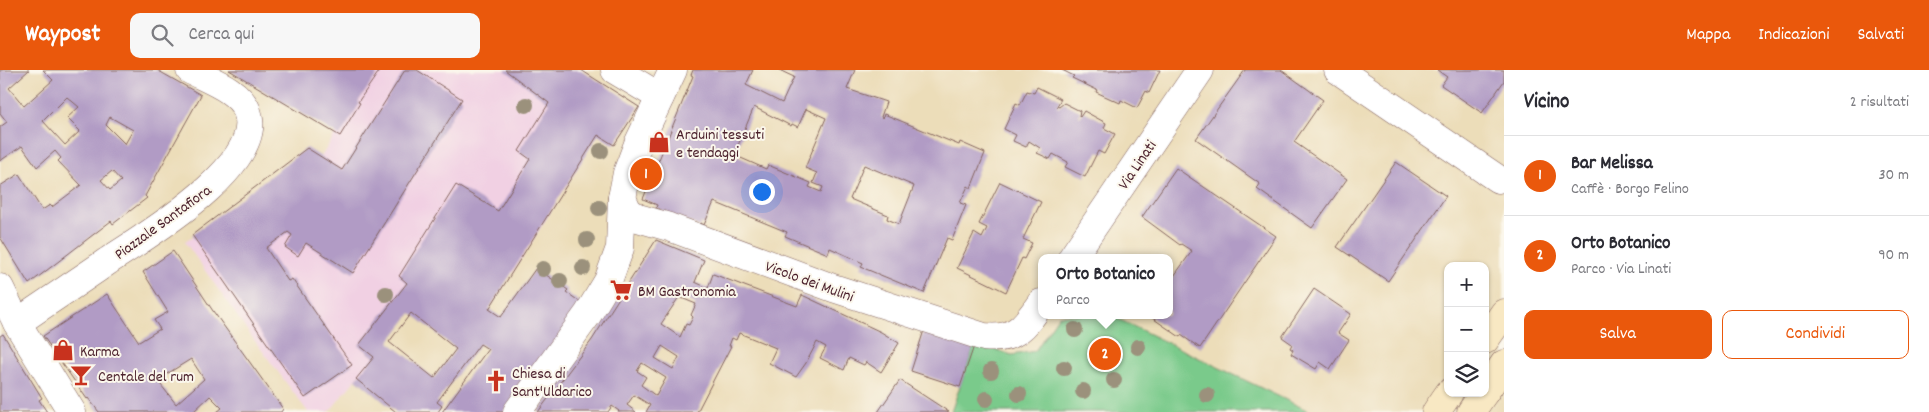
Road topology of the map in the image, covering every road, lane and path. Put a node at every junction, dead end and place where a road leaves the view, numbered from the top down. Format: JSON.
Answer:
{"nodes":[{"id":1,"x":615,"y":70,"type":"edge"},
{"id":2,"x":673,"y":70,"type":"edge"},
{"id":3,"x":1200,"y":70,"type":"edge"},
{"id":4,"x":1338,"y":70,"type":"edge"},
{"id":5,"x":196,"y":73,"type":"edge"},
{"id":6,"x":660,"y":97,"type":"junction"},
{"id":7,"x":1498,"y":179,"type":"dead end"},
{"id":8,"x":622,"y":198,"type":"junction"},
{"id":9,"x":1075,"y":254,"type":"edge"},
{"id":10,"x":0,"y":288,"type":"edge"},
{"id":11,"x":1038,"y":307,"type":"edge"},
{"id":12,"x":1504,"y":313,"type":"edge"},
{"id":13,"x":17,"y":323,"type":"junction"},
{"id":14,"x":1489,"y":334,"type":"edge"},
{"id":15,"x":1504,"y":364,"type":"edge"},
{"id":16,"x":1489,"y":386,"type":"edge"},
{"id":17,"x":1446,"y":397,"type":"edge"},
{"id":18,"x":1482,"y":397,"type":"edge"},
{"id":19,"x":72,"y":412,"type":"edge"},
{"id":20,"x":517,"y":412,"type":"edge"},
{"id":21,"x":1436,"y":412,"type":"edge"},
{"id":22,"x":1471,"y":412,"type":"edge"}],
"edges":[{"from":1,"to":6,"type":"street"},
{"from":2,"to":6,"type":"street"},
{"from":3,"to":9,"type":"street","name":"Via Linati"},
{"from":4,"to":7,"type":"street"},
{"from":5,"to":13,"type":"street","name":"Piazzale Santafiora"},
{"from":6,"to":8,"type":"street"},
{"from":8,"to":11,"type":"street","name":"Vicolo dei Mulini"},
{"from":8,"to":20,"type":"street"},
{"from":10,"to":13,"type":"street"},
{"from":12,"to":14,"type":"main road"},
{"from":13,"to":19,"type":"street"},
{"from":15,"to":16,"type":"main road"},
{"from":17,"to":21,"type":"main road"},
{"from":18,"to":22,"type":"main road"}]}
